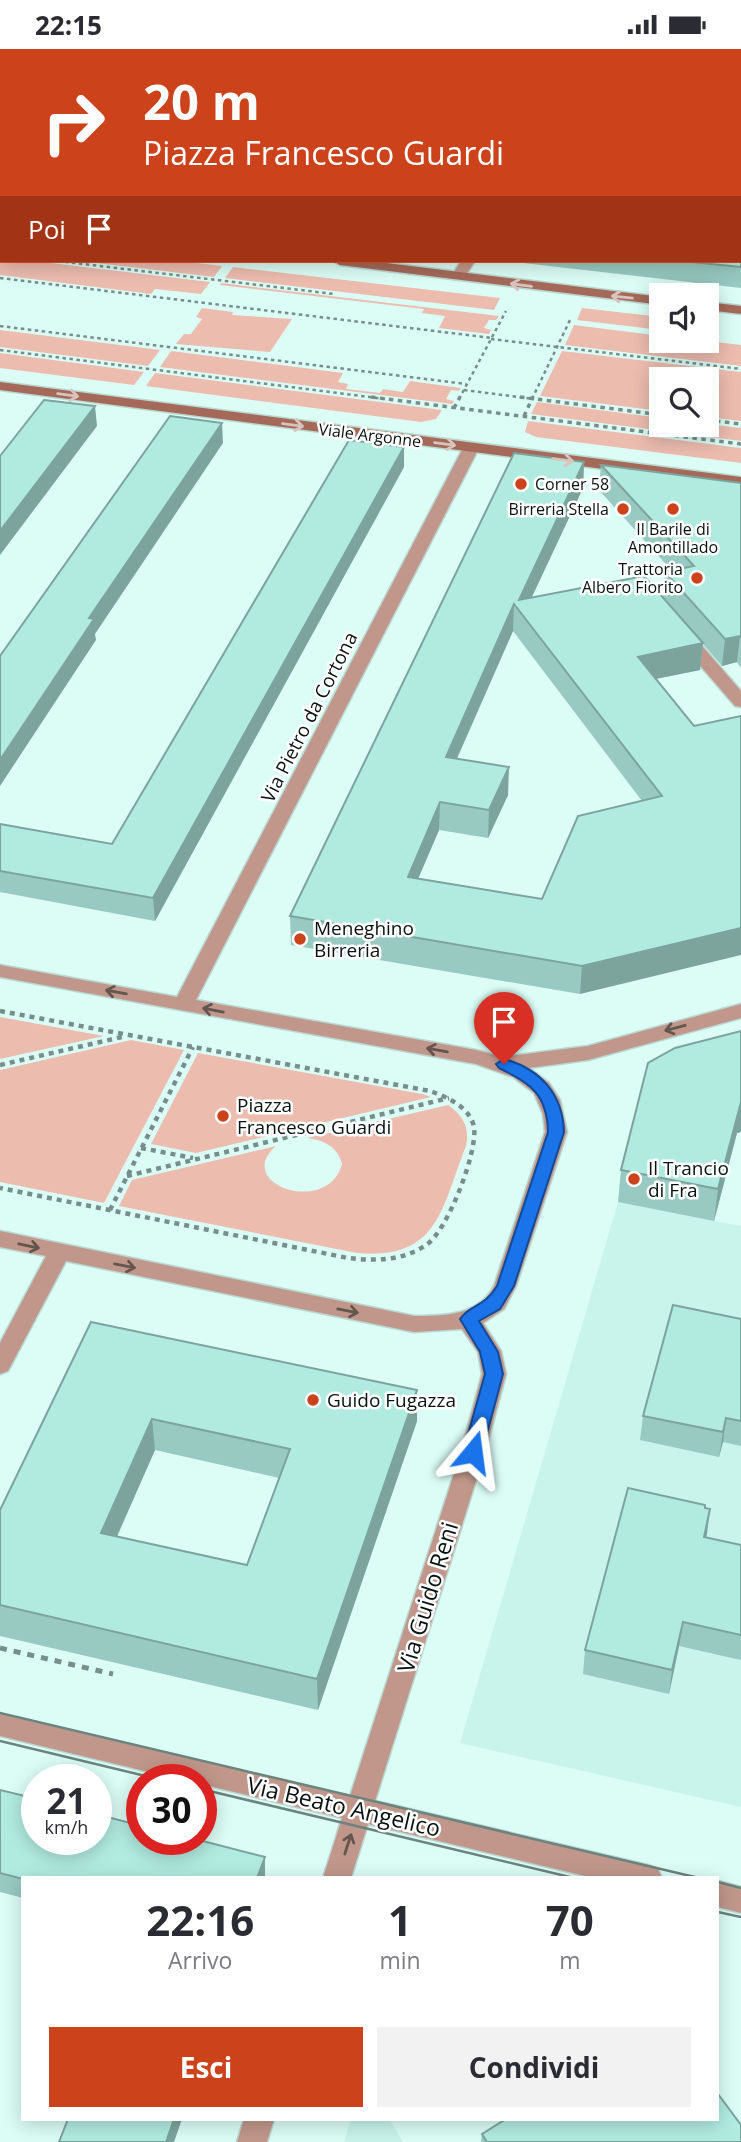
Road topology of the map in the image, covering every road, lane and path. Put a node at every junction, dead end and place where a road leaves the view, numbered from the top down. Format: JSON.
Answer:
{"nodes":[{"id":1,"x":357,"y":263,"type":"edge"},
{"id":2,"x":467,"y":263,"type":"edge"},
{"id":3,"x":459,"y":275,"type":"junction"},
{"id":4,"x":0,"y":278,"type":"edge"},
{"id":5,"x":649,"y":299,"type":"edge"},
{"id":6,"x":719,"y":307,"type":"edge"},
{"id":7,"x":741,"y":310,"type":"edge"},
{"id":8,"x":504,"y":314,"type":"dead end"},
{"id":9,"x":569,"y":322,"type":"dead end"},
{"id":10,"x":0,"y":326,"type":"edge"},
{"id":11,"x":491,"y":339,"type":"junction"},
{"id":12,"x":557,"y":347,"type":"junction"},
{"id":13,"x":0,"y":350,"type":"edge"},
{"id":14,"x":741,"y":369,"type":"edge"},
{"id":15,"x":467,"y":384,"type":"junction"},
{"id":16,"x":0,"y":386,"type":"edge"},
{"id":17,"x":464,"y":390,"type":"junction"},
{"id":18,"x":533,"y":398,"type":"junction"},
{"id":19,"x":454,"y":408,"type":"junction"},
{"id":20,"x":649,"y":413,"type":"edge"},
{"id":21,"x":448,"y":414,"type":"dead end"},
{"id":22,"x":524,"y":417,"type":"junction"},
{"id":23,"x":719,"y":422,"type":"edge"},
{"id":24,"x":522,"y":424,"type":"dead end"},
{"id":25,"x":741,"y":425,"type":"edge"},
{"id":26,"x":741,"y":444,"type":"edge"},
{"id":27,"x":471,"y":448,"type":"junction"},
{"id":28,"x":741,"y":482,"type":"edge"},
{"id":29,"x":670,"y":621,"type":"edge"},
{"id":30,"x":741,"y":702,"type":"edge"},
{"id":31,"x":0,"y":971,"type":"edge"},
{"id":32,"x":183,"y":1005,"type":"junction"},
{"id":33,"x":741,"y":1010,"type":"edge"},
{"id":34,"x":0,"y":1011,"type":"edge"},
{"id":35,"x":130,"y":1035,"type":"junction"},
{"id":36,"x":193,"y":1047,"type":"junction"},
{"id":37,"x":504,"y":1064,"type":"junction"},
{"id":38,"x":0,"y":1065,"type":"edge"},
{"id":39,"x":449,"y":1098,"type":"junction"},
{"id":40,"x":141,"y":1148,"type":"junction"},
{"id":41,"x":197,"y":1159,"type":"junction"},
{"id":42,"x":127,"y":1176,"type":"junction"},
{"id":43,"x":0,"y":1188,"type":"edge"},
{"id":44,"x":110,"y":1210,"type":"junction"},
{"id":45,"x":0,"y":1239,"type":"edge"},
{"id":46,"x":59,"y":1252,"type":"junction"},
{"id":47,"x":468,"y":1319,"type":"junction"},
{"id":48,"x":0,"y":1365,"type":"edge"},
{"id":49,"x":0,"y":1648,"type":"edge"},
{"id":50,"x":113,"y":1674,"type":"dead end"},
{"id":51,"x":0,"y":1725,"type":"edge"},
{"id":52,"x":359,"y":1810,"type":"junction"},
{"id":53,"x":338,"y":1876,"type":"edge"},
{"id":54,"x":640,"y":1876,"type":"edge"},
{"id":55,"x":719,"y":1894,"type":"edge"},
{"id":56,"x":741,"y":1900,"type":"edge"},
{"id":57,"x":258,"y":2121,"type":"edge"},
{"id":58,"x":251,"y":2142,"type":"edge"}],
"edges":[{"from":1,"to":3,"type":"street"},
{"from":2,"to":3,"type":"street"},
{"from":5,"to":3,"type":"street","one_way":true},
{"from":4,"to":11,"type":"path"},
{"from":6,"to":7,"type":"street"},
{"from":8,"to":11,"type":"path"},
{"from":9,"to":12,"type":"path"},
{"from":10,"to":15,"type":"path"},
{"from":11,"to":12,"type":"path"},
{"from":11,"to":15,"type":"path"},
{"from":12,"to":14,"type":"path"},
{"from":12,"to":18,"type":"path"},
{"from":13,"to":19,"type":"path","name":"Viale Argonne"},
{"from":15,"to":17,"type":"path"},
{"from":16,"to":27,"type":"street","name":"Viale Argonne","one_way":true},
{"from":17,"to":18,"type":"path"},
{"from":17,"to":19,"type":"path"},
{"from":18,"to":20,"type":"path"},
{"from":18,"to":22,"type":"path"},
{"from":19,"to":21,"type":"path"},
{"from":19,"to":22,"type":"path","name":"Viale Argonne"},
{"from":22,"to":24,"type":"path"},
{"from":22,"to":26,"type":"path","name":"Viale Argonne"},
{"from":23,"to":25,"type":"path"},
{"from":27,"to":28,"type":"street","name":"Viale Argonne","one_way":true},
{"from":27,"to":32,"type":"street","name":"Via Pietro da Cortona"},
{"from":29,"to":30,"type":"street"},
{"from":32,"to":31,"type":"street","one_way":true},
{"from":37,"to":32,"type":"street","one_way":true},
{"from":33,"to":37,"type":"street","one_way":true},
{"from":34,"to":35,"type":"path"},
{"from":35,"to":36,"type":"path"},
{"from":35,"to":38,"type":"path"},
{"from":36,"to":39,"type":"path"},
{"from":36,"to":40,"type":"path"},
{"from":37,"to":47,"type":"street"},
{"from":39,"to":41,"type":"path"},
{"from":39,"to":44,"type":"path"},
{"from":40,"to":41,"type":"path"},
{"from":40,"to":42,"type":"path"},
{"from":41,"to":42,"type":"path"},
{"from":42,"to":44,"type":"path"},
{"from":43,"to":44,"type":"path"},
{"from":45,"to":46,"type":"street","one_way":true},
{"from":46,"to":47,"type":"street","one_way":true},
{"from":46,"to":48,"type":"street"},
{"from":47,"to":52,"type":"street","name":"Via Guido Reni"},
{"from":49,"to":50,"type":"path"},
{"from":51,"to":52,"type":"street","name":"Via Beato Angelico"},
{"from":53,"to":52,"type":"street","name":"Via Guido Reni","one_way":true},
{"from":52,"to":54,"type":"street","name":"Via Beato Angelico"},
{"from":55,"to":56,"type":"street"},
{"from":57,"to":58,"type":"street"}]}
